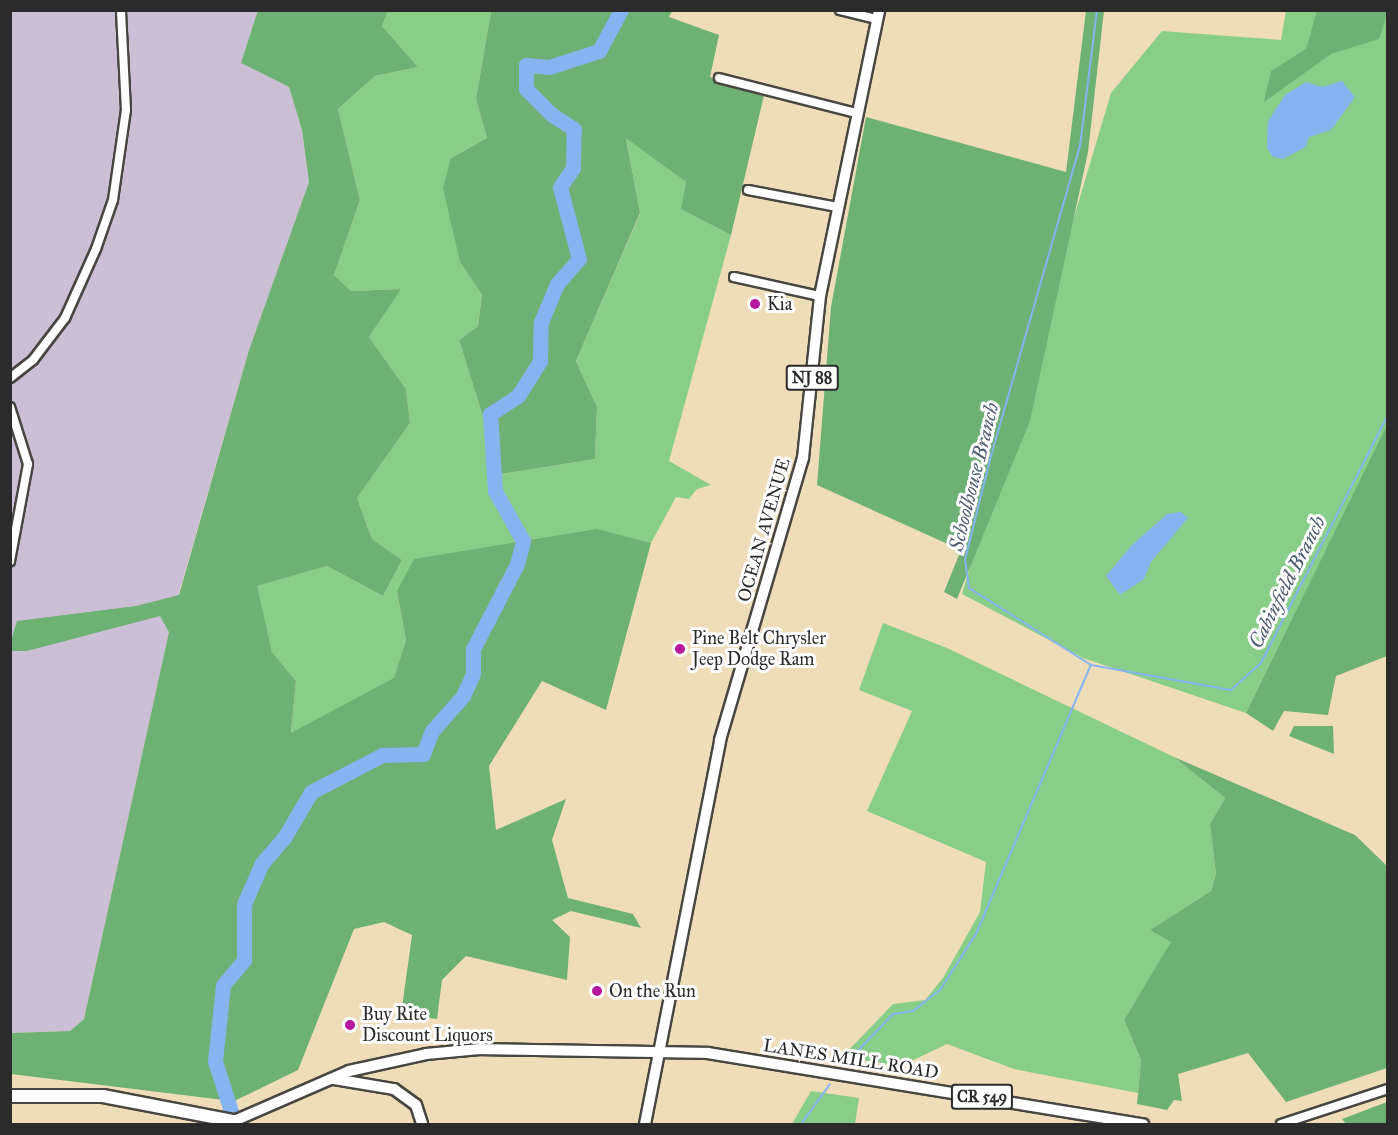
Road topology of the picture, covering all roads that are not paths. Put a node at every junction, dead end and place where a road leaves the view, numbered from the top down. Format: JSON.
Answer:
{"nodes":[{"id":1,"x":121,"y":10,"type":"edge"},
{"id":2,"x":840,"y":10,"type":"edge"},
{"id":3,"x":878,"y":15,"type":"edge"},
{"id":4,"x":718,"y":78,"type":"dead end"},
{"id":5,"x":856,"y":113,"type":"junction"},
{"id":6,"x":748,"y":190,"type":"dead end"},
{"id":7,"x":837,"y":207,"type":"junction"},
{"id":8,"x":734,"y":277,"type":"dead end"},
{"id":9,"x":820,"y":296,"type":"junction"},
{"id":10,"x":10,"y":378,"type":"edge"},
{"id":11,"x":10,"y":406,"type":"edge"},
{"id":12,"x":10,"y":561,"type":"edge"},
{"id":13,"x":660,"y":1050,"type":"junction"},
{"id":14,"x":333,"y":1079,"type":"junction"},
{"id":15,"x":1388,"y":1089,"type":"edge"},
{"id":16,"x":10,"y":1096,"type":"edge"},
{"id":17,"x":231,"y":1122,"type":"edge"},
{"id":18,"x":422,"y":1125,"type":"edge"},
{"id":19,"x":645,"y":1125,"type":"edge"},
{"id":20,"x":1143,"y":1125,"type":"edge"},
{"id":21,"x":1281,"y":1125,"type":"edge"}],
"edges":[{"from":1,"to":10,"type":"street"},
{"from":2,"to":3,"type":"street"},
{"from":3,"to":5,"type":"main road","name":"OCEAN AVENUE","number":"NJ 88"},
{"from":4,"to":5,"type":"street"},
{"from":5,"to":7,"type":"main road","name":"OCEAN AVENUE","number":"NJ 88"},
{"from":6,"to":7,"type":"street"},
{"from":7,"to":9,"type":"main road","name":"OCEAN AVENUE","number":"NJ 88"},
{"from":8,"to":9,"type":"street"},
{"from":9,"to":13,"type":"main road","name":"OCEAN AVENUE","number":"NJ 88"},
{"from":11,"to":12,"type":"street"},
{"from":13,"to":14,"type":"main road","number":"CR 549"},
{"from":13,"to":19,"type":"main road","name":"OCEAN AVENUE","number":"NJ 88"},
{"from":13,"to":20,"type":"main road","name":"LANES MILL ROAD","number":"CR 549"},
{"from":14,"to":17,"type":"main road","number":"CR 549"},
{"from":14,"to":18,"type":"main road"},
{"from":15,"to":21,"type":"street"},
{"from":16,"to":17,"type":"highway"}]}
